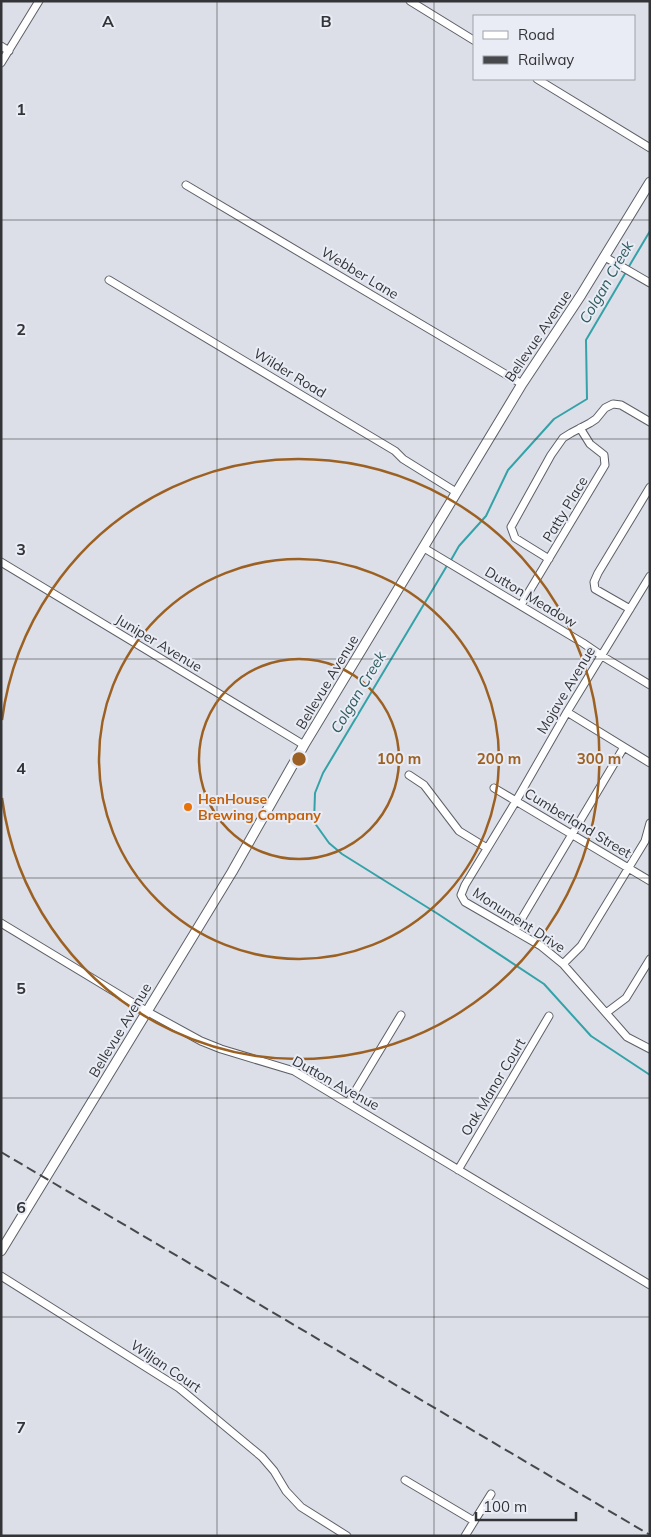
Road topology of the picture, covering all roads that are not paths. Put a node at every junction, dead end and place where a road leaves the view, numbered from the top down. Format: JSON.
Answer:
{"nodes":[{"id":1,"x":39,"y":1,"type":"edge"},
{"id":2,"x":410,"y":1,"type":"edge"},
{"id":3,"x":473,"y":40,"type":"edge"},
{"id":4,"x":1,"y":46,"type":"edge"},
{"id":5,"x":9,"y":50,"type":"junction"},
{"id":6,"x":1,"y":63,"type":"edge"},
{"id":7,"x":539,"y":80,"type":"edge"},
{"id":8,"x":650,"y":148,"type":"edge"},
{"id":9,"x":650,"y":182,"type":"edge"},
{"id":10,"x":186,"y":185,"type":"dead end"},
{"id":11,"x":605,"y":257,"type":"junction"},
{"id":12,"x":109,"y":280,"type":"dead end"},
{"id":13,"x":650,"y":283,"type":"edge"},
{"id":14,"x":522,"y":384,"type":"junction"},
{"id":15,"x":650,"y":422,"type":"edge"},
{"id":16,"x":580,"y":428,"type":"junction"},
{"id":17,"x":650,"y":487,"type":"edge"},
{"id":18,"x":456,"y":492,"type":"junction"},
{"id":19,"x":424,"y":548,"type":"junction"},
{"id":20,"x":549,"y":559,"type":"junction"},
{"id":21,"x":1,"y":562,"type":"edge"},
{"id":22,"x":650,"y":576,"type":"edge"},
{"id":23,"x":521,"y":605,"type":"junction"},
{"id":24,"x":630,"y":609,"type":"junction"},
{"id":25,"x":602,"y":656,"type":"junction"},
{"id":26,"x":650,"y":685,"type":"edge"},
{"id":27,"x":567,"y":712,"type":"junction"},
{"id":28,"x":304,"y":745,"type":"junction"},
{"id":29,"x":624,"y":747,"type":"junction"},
{"id":30,"x":650,"y":763,"type":"edge"},
{"id":31,"x":409,"y":775,"type":"dead end"},
{"id":32,"x":494,"y":788,"type":"dead end"},
{"id":33,"x":516,"y":801,"type":"junction"},
{"id":34,"x":650,"y":823,"type":"edge"},
{"id":35,"x":572,"y":834,"type":"junction"},
{"id":36,"x":487,"y":848,"type":"junction"},
{"id":37,"x":628,"y":868,"type":"junction"},
{"id":38,"x":650,"y":881,"type":"edge"},
{"id":39,"x":460,"y":895,"type":"joint"},
{"id":40,"x":1,"y":924,"type":"edge"},
{"id":41,"x":515,"y":930,"type":"junction"},
{"id":42,"x":650,"y":959,"type":"edge"},
{"id":43,"x":563,"y":964,"type":"junction"},
{"id":44,"x":148,"y":1012,"type":"junction"},
{"id":45,"x":606,"y":1013,"type":"junction"},
{"id":46,"x":401,"y":1015,"type":"dead end"},
{"id":47,"x":549,"y":1016,"type":"dead end"},
{"id":48,"x":650,"y":1049,"type":"edge"},
{"id":49,"x":348,"y":1103,"type":"junction"},
{"id":50,"x":458,"y":1170,"type":"junction"},
{"id":51,"x":1,"y":1251,"type":"edge"},
{"id":52,"x":1,"y":1276,"type":"edge"},
{"id":53,"x":650,"y":1286,"type":"edge"},
{"id":54,"x":405,"y":1480,"type":"dead end"},
{"id":55,"x":491,"y":1494,"type":"dead end"},
{"id":56,"x":474,"y":1521,"type":"junction"},
{"id":57,"x":347,"y":1536,"type":"edge"},
{"id":58,"x":465,"y":1536,"type":"edge"}],
"edges":[{"from":1,"to":5,"type":"street"},
{"from":2,"to":3,"type":"street"},
{"from":4,"to":5,"type":"street"},
{"from":5,"to":6,"type":"street"},
{"from":7,"to":8,"type":"street"},
{"from":9,"to":11,"type":"street","name":"Bellevue Avenue"},
{"from":10,"to":14,"type":"street","name":"Webber Lane"},
{"from":11,"to":13,"type":"street"},
{"from":11,"to":14,"type":"street","name":"Bellevue Avenue"},
{"from":12,"to":18,"type":"street","name":"Wilder Road"},
{"from":14,"to":18,"type":"street","name":"Bellevue Avenue"},
{"from":15,"to":16,"type":"street"},
{"from":16,"to":20,"type":"street","name":"Patty Place"},
{"from":16,"to":20,"type":"street"},
{"from":17,"to":24,"type":"street"},
{"from":18,"to":19,"type":"street","name":"Bellevue Avenue"},
{"from":19,"to":23,"type":"street","name":"Dutton Meadow"},
{"from":19,"to":28,"type":"street","name":"Bellevue Avenue"},
{"from":20,"to":23,"type":"street","name":"Patty Place"},
{"from":21,"to":28,"type":"street","name":"Juniper Avenue"},
{"from":22,"to":24,"type":"street","name":"Mojave Avenue"},
{"from":23,"to":25,"type":"street","name":"Dutton Meadow"},
{"from":24,"to":25,"type":"street","name":"Mojave Avenue"},
{"from":25,"to":26,"type":"street","name":"Dutton Meadow"},
{"from":25,"to":27,"type":"street","name":"Mojave Avenue"},
{"from":27,"to":29,"type":"street"},
{"from":27,"to":33,"type":"street","name":"Mojave Avenue"},
{"from":28,"to":44,"type":"street","name":"Bellevue Avenue"},
{"from":29,"to":30,"type":"street"},
{"from":29,"to":35,"type":"street"},
{"from":31,"to":36,"type":"street"},
{"from":32,"to":33,"type":"street","name":"Cumberland Street"},
{"from":33,"to":35,"type":"street","name":"Cumberland Street"},
{"from":33,"to":36,"type":"street","name":"Mojave Avenue"},
{"from":34,"to":37,"type":"street"},
{"from":35,"to":37,"type":"street","name":"Cumberland Street"},
{"from":35,"to":41,"type":"street"},
{"from":36,"to":39,"type":"street","name":"Mojave Avenue"},
{"from":37,"to":38,"type":"street","name":"Cumberland Street"},
{"from":37,"to":43,"type":"street"},
{"from":39,"to":41,"type":"street","name":"Monument Drive"},
{"from":40,"to":44,"type":"street","name":"Dutton Avenue"},
{"from":41,"to":43,"type":"street","name":"Monument Drive"},
{"from":42,"to":45,"type":"street"},
{"from":43,"to":45,"type":"street","name":"Monument Drive"},
{"from":44,"to":49,"type":"street","name":"Dutton Avenue"},
{"from":44,"to":51,"type":"street","name":"Bellevue Avenue"},
{"from":45,"to":48,"type":"street","name":"Monument Drive"},
{"from":46,"to":49,"type":"street"},
{"from":47,"to":50,"type":"street","name":"Oak Manor Court"},
{"from":49,"to":50,"type":"street","name":"Dutton Avenue"},
{"from":50,"to":53,"type":"street","name":"Dutton Avenue"},
{"from":52,"to":57,"type":"street","name":"Wiljan Court"},
{"from":54,"to":56,"type":"street"},
{"from":55,"to":56,"type":"street"},
{"from":56,"to":58,"type":"street"}]}
